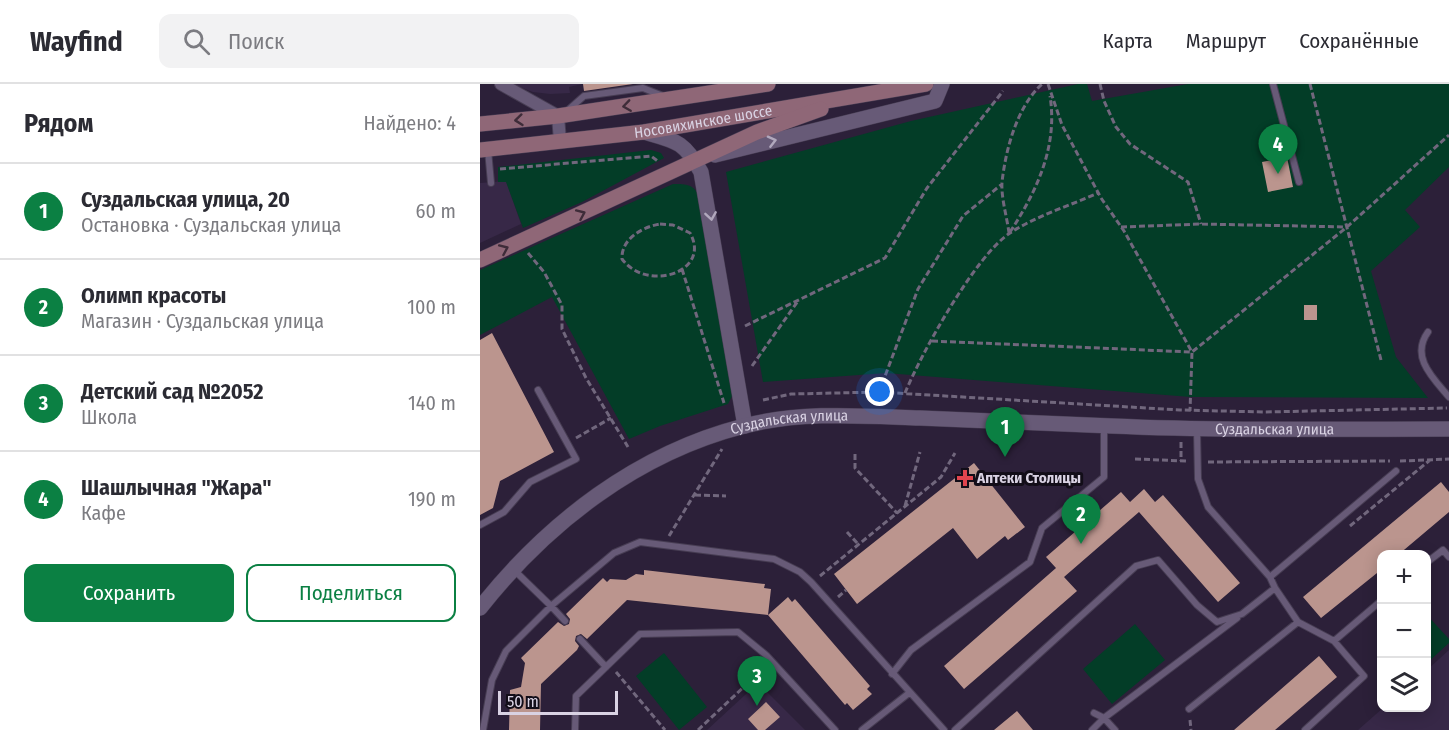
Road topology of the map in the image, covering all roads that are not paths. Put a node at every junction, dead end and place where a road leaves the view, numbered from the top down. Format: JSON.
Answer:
{"nodes":[{"id":1,"x":501,"y":84,"type":"edge"},
{"id":2,"x":768,"y":84,"type":"edge"},
{"id":3,"x":926,"y":84,"type":"edge"},
{"id":4,"x":942,"y":84,"type":"edge"},
{"id":5,"x":1273,"y":84,"type":"edge"},
{"id":6,"x":861,"y":95,"type":"junction"},
{"id":7,"x":560,"y":116,"type":"junction"},
{"id":8,"x":480,"y":124,"type":"edge"},
{"id":9,"x":644,"y":132,"type":"junction"},
{"id":10,"x":560,"y":141,"type":"junction"},
{"id":11,"x":484,"y":150,"type":"edge"},
{"id":12,"x":695,"y":160,"type":"junction"},
{"id":13,"x":1299,"y":182,"type":"dead end"},
{"id":14,"x":491,"y":183,"type":"dead end"},
{"id":15,"x":480,"y":260,"type":"edge"},
{"id":16,"x":1428,"y":332,"type":"dead end"},
{"id":17,"x":538,"y":390,"type":"dead end"},
{"id":18,"x":1449,"y":397,"type":"edge"},
{"id":19,"x":1104,"y":426,"type":"junction"},
{"id":20,"x":739,"y":428,"type":"junction"},
{"id":21,"x":1449,"y":429,"type":"edge"},
{"id":22,"x":1197,"y":430,"type":"junction"},
{"id":23,"x":1396,"y":471,"type":"dead end"},
{"id":24,"x":480,"y":525,"type":"edge"},
{"id":25,"x":1449,"y":557,"type":"edge"},
{"id":26,"x":1431,"y":559,"type":"edge"},
{"id":27,"x":514,"y":569,"type":"junction"},
{"id":28,"x":1270,"y":577,"type":"junction"},
{"id":29,"x":1275,"y":588,"type":"junction"},
{"id":30,"x":1377,"y":604,"type":"edge"},
{"id":31,"x":551,"y":606,"type":"junction"},
{"id":32,"x":480,"y":608,"type":"edge"},
{"id":33,"x":1242,"y":614,"type":"junction"},
{"id":34,"x":565,"y":621,"type":"dead end"},
{"id":35,"x":1298,"y":622,"type":"junction"},
{"id":36,"x":580,"y":639,"type":"dead end"},
{"id":37,"x":1334,"y":641,"type":"junction"},
{"id":38,"x":608,"y":665,"type":"junction"},
{"id":39,"x":892,"y":674,"type":"junction"},
{"id":40,"x":909,"y":693,"type":"junction"},
{"id":41,"x":1189,"y":709,"type":"dead end"},
{"id":42,"x":1094,"y":713,"type":"dead end"},
{"id":43,"x":1104,"y":718,"type":"junction"},
{"id":44,"x":941,"y":729,"type":"edge"},
{"id":45,"x":483,"y":730,"type":"edge"},
{"id":46,"x":575,"y":730,"type":"edge"},
{"id":47,"x":835,"y":730,"type":"edge"},
{"id":48,"x":862,"y":730,"type":"edge"},
{"id":49,"x":955,"y":730,"type":"edge"},
{"id":50,"x":1092,"y":730,"type":"edge"},
{"id":51,"x":1115,"y":730,"type":"edge"},
{"id":52,"x":1305,"y":730,"type":"edge"}],
"edges":[{"from":1,"to":7,"type":"street"},
{"from":2,"to":7,"type":"main road","name":"Носовихинское шоссе","one_way":true},
{"from":3,"to":6,"type":"main road","name":"Носовихинское шоссе"},
{"from":12,"to":4,"type":"street","one_way":true},
{"from":5,"to":13,"type":"lane"},
{"from":6,"to":9,"type":"main road","name":"Носовихинское шоссе"},
{"from":6,"to":12,"type":"main road"},
{"from":7,"to":8,"type":"main road","name":"Носовихинское шоссе","one_way":true},
{"from":7,"to":10,"type":"street"},
{"from":9,"to":10,"type":"main road","name":"Носовихинское шоссе"},
{"from":9,"to":12,"type":"street"},
{"from":10,"to":11,"type":"main road","name":"Носовихинское шоссе"},
{"from":11,"to":14,"type":"lane"},
{"from":15,"to":12,"type":"main road","one_way":true},
{"from":12,"to":20,"type":"street","one_way":true},
{"from":16,"to":18,"type":"lane"},
{"from":17,"to":24,"type":"lane"},
{"from":19,"to":20,"type":"street","name":"Суздальская улица"},
{"from":19,"to":22,"type":"street","name":"Суздальская улица"},
{"from":19,"to":39,"type":"lane"},
{"from":20,"to":27,"type":"street","name":"Суздальская улица"},
{"from":21,"to":22,"type":"street","name":"Суздальская улица"},
{"from":22,"to":28,"type":"lane"},
{"from":23,"to":28,"type":"lane"},
{"from":25,"to":26,"type":"lane"},
{"from":27,"to":31,"type":"lane"},
{"from":27,"to":32,"type":"street","name":"Суздальская улица"},
{"from":28,"to":29,"type":"lane"},
{"from":29,"to":33,"type":"lane"},
{"from":29,"to":35,"type":"lane"},
{"from":30,"to":37,"type":"lane"},
{"from":31,"to":34,"type":"lane"},
{"from":31,"to":39,"type":"lane"},
{"from":31,"to":45,"type":"lane"},
{"from":33,"to":43,"type":"lane"},
{"from":33,"to":49,"type":"lane"},
{"from":35,"to":37,"type":"lane"},
{"from":35,"to":41,"type":"lane"},
{"from":36,"to":38,"type":"lane"},
{"from":37,"to":52,"type":"lane"},
{"from":38,"to":46,"type":"lane"},
{"from":38,"to":47,"type":"lane"},
{"from":39,"to":40,"type":"lane"},
{"from":40,"to":44,"type":"lane"},
{"from":40,"to":48,"type":"lane"},
{"from":42,"to":43,"type":"lane"},
{"from":43,"to":50,"type":"lane"},
{"from":43,"to":51,"type":"lane"}]}
